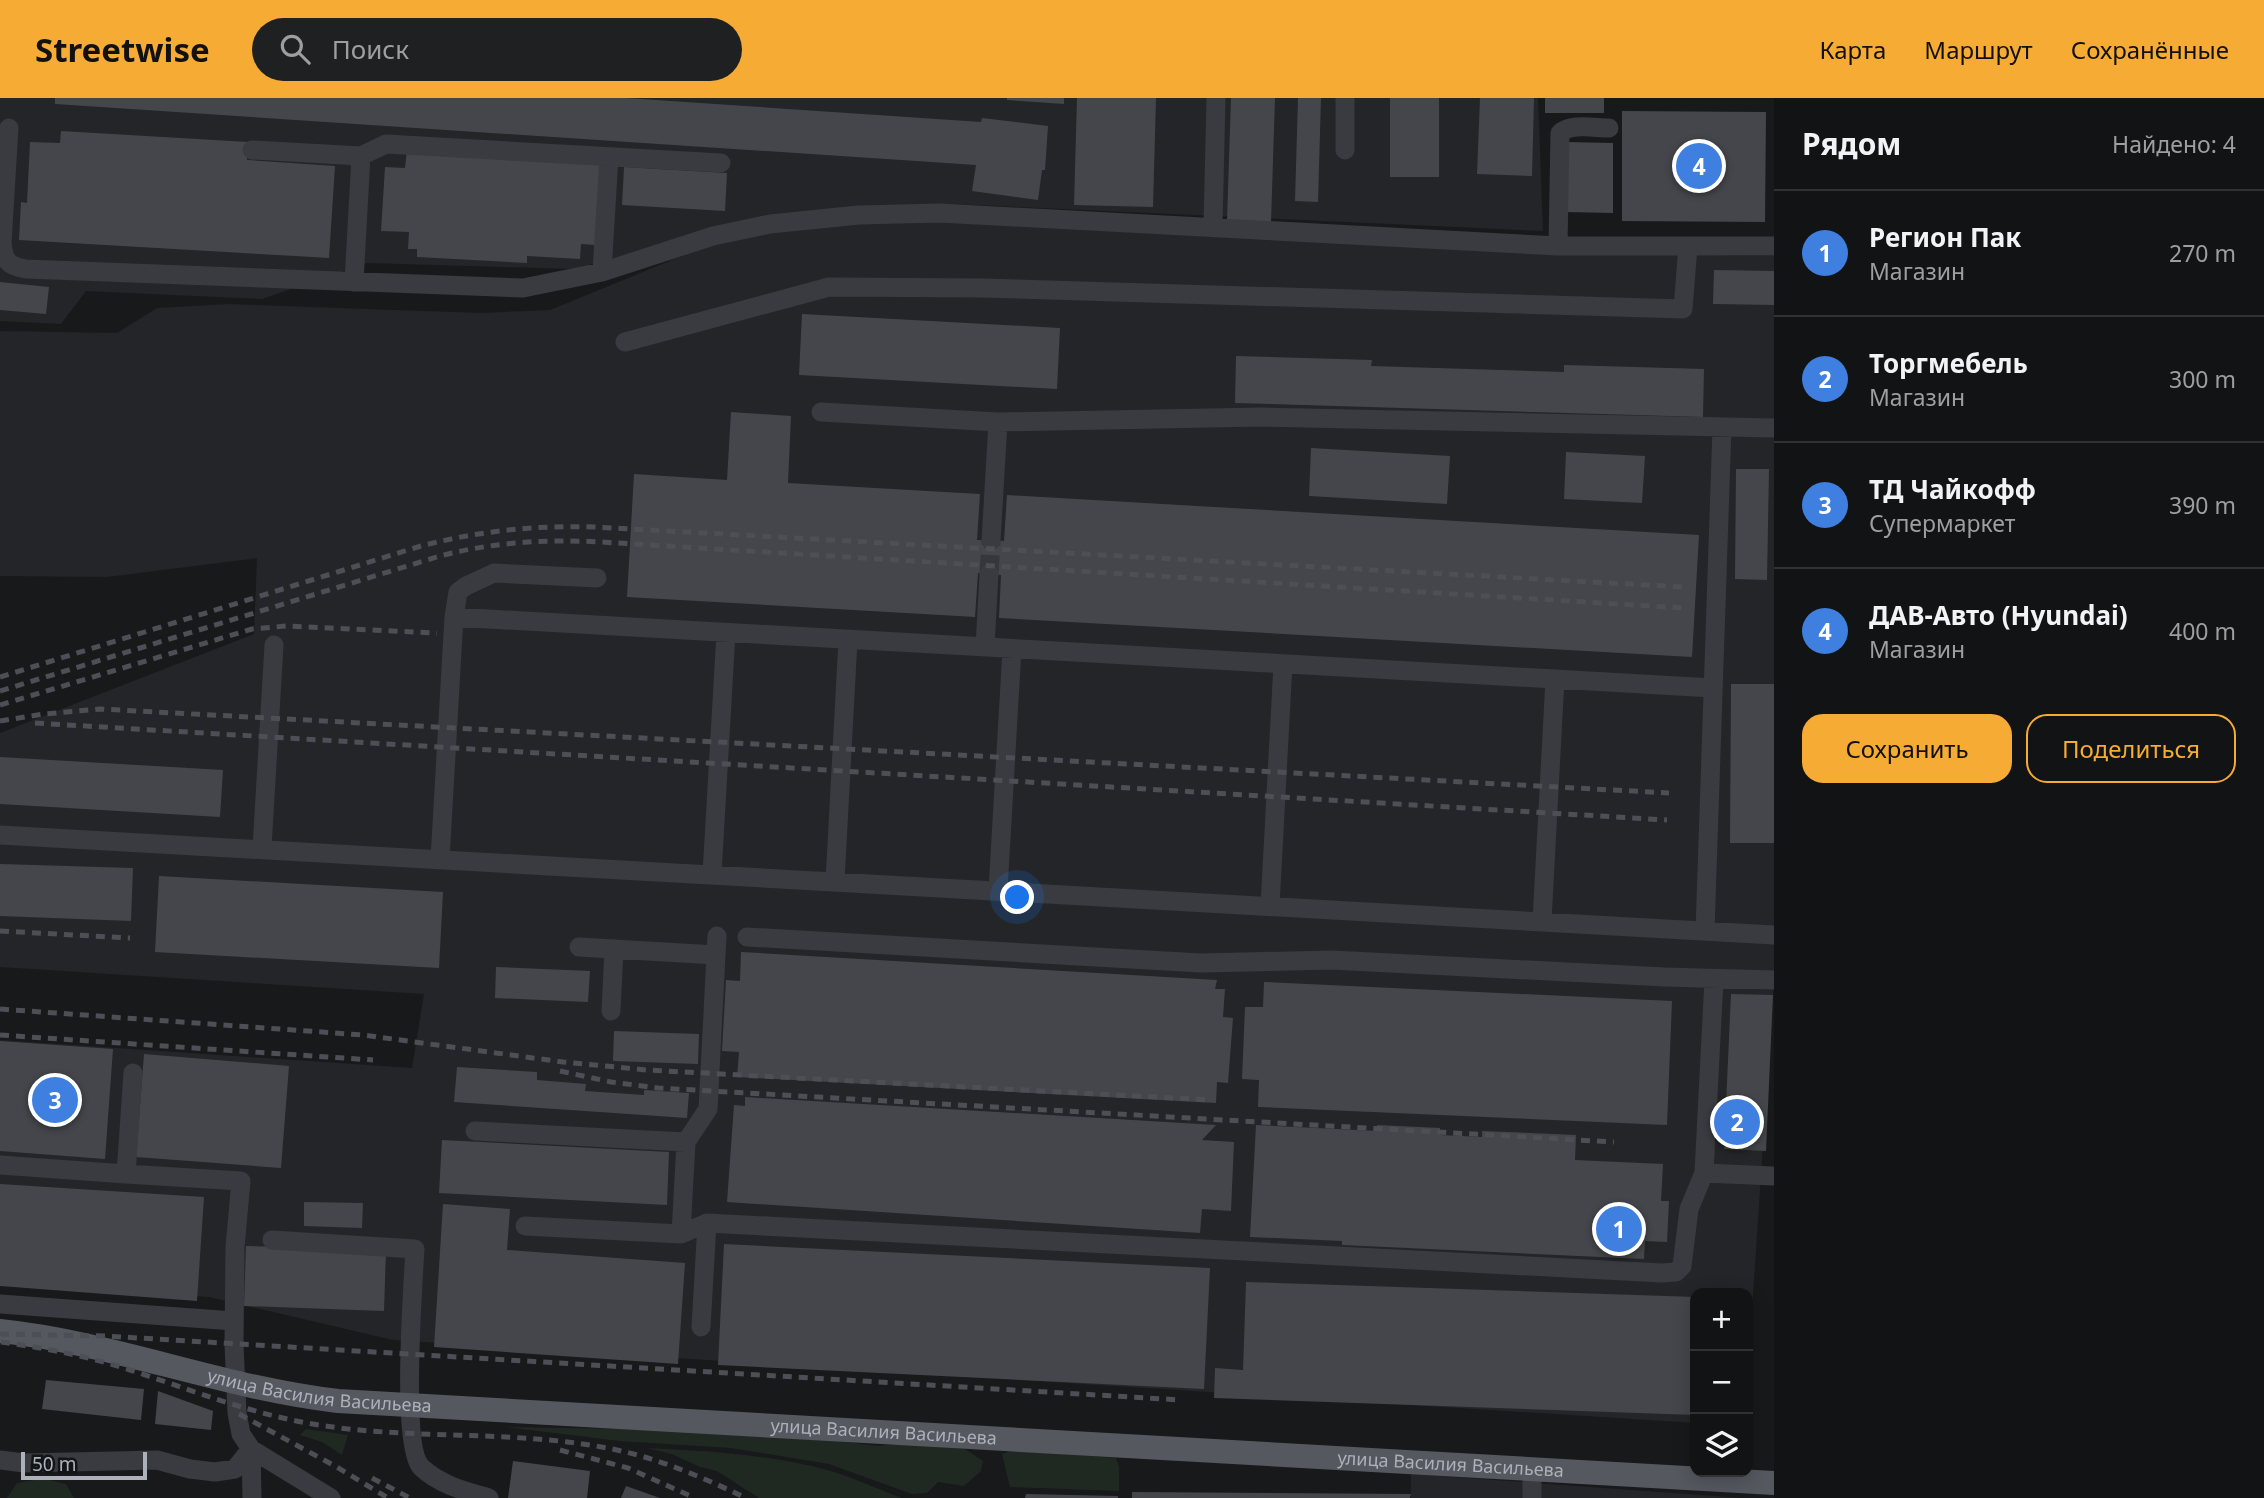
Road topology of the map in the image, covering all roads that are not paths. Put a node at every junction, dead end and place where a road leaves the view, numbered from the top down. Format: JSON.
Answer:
{"nodes":[{"id":1,"x":1216,"y":98,"type":"edge"},
{"id":2,"x":1345,"y":98,"type":"edge"},
{"id":3,"x":9,"y":128,"type":"dead end"},
{"id":4,"x":1609,"y":128,"type":"dead end"},
{"id":5,"x":252,"y":150,"type":"dead end"},
{"id":6,"x":1345,"y":150,"type":"dead end"},
{"id":7,"x":361,"y":156,"type":"junction"},
{"id":8,"x":609,"y":157,"type":"junction"},
{"id":9,"x":722,"y":163,"type":"dead end"},
{"id":10,"x":1213,"y":226,"type":"junction"},
{"id":11,"x":1558,"y":246,"type":"junction"},
{"id":12,"x":1688,"y":246,"type":"junction"},
{"id":13,"x":1774,"y":246,"type":"edge"},
{"id":14,"x":602,"y":272,"type":"junction"},
{"id":15,"x":354,"y":282,"type":"junction"},
{"id":16,"x":625,"y":342,"type":"dead end"},
{"id":17,"x":821,"y":412,"type":"dead end"},
{"id":18,"x":998,"y":422,"type":"junction"},
{"id":19,"x":1722,"y":427,"type":"junction"},
{"id":20,"x":1774,"y":428,"type":"edge"},
{"id":21,"x":991,"y":541,"type":"tunnel mouth"},
{"id":22,"x":989,"y":574,"type":"tunnel mouth"},
{"id":23,"x":597,"y":578,"type":"dead end"},
{"id":24,"x":454,"y":617,"type":"junction"},
{"id":25,"x":726,"y":633,"type":"junction"},
{"id":26,"x":848,"y":640,"type":"junction"},
{"id":27,"x":274,"y":645,"type":"dead end"},
{"id":28,"x":985,"y":647,"type":"junction"},
{"id":29,"x":1012,"y":649,"type":"junction"},
{"id":30,"x":1283,"y":664,"type":"junction"},
{"id":31,"x":1555,"y":679,"type":"junction"},
{"id":32,"x":1713,"y":688,"type":"junction"},
{"id":33,"x":0,"y":835,"type":"edge"},
{"id":34,"x":262,"y":848,"type":"junction"},
{"id":35,"x":440,"y":859,"type":"junction"},
{"id":36,"x":712,"y":874,"type":"junction"},
{"id":37,"x":835,"y":881,"type":"junction"},
{"id":38,"x":998,"y":890,"type":"junction"},
{"id":39,"x":1270,"y":906,"type":"junction"},
{"id":40,"x":1542,"y":921,"type":"junction"},
{"id":41,"x":1705,"y":931,"type":"junction"},
{"id":42,"x":1774,"y":934,"type":"edge"},
{"id":43,"x":747,"y":937,"type":"dead end"},
{"id":44,"x":579,"y":947,"type":"dead end"},
{"id":45,"x":614,"y":949,"type":"junction"},
{"id":46,"x":1714,"y":979,"type":"junction"},
{"id":47,"x":1774,"y":980,"type":"edge"},
{"id":48,"x":611,"y":1011,"type":"dead end"},
{"id":49,"x":133,"y":1073,"type":"dead end"},
{"id":50,"x":475,"y":1131,"type":"dead end"},
{"id":51,"x":686,"y":1142,"type":"junction"},
{"id":52,"x":0,"y":1165,"type":"edge"},
{"id":53,"x":1704,"y":1173,"type":"junction"},
{"id":54,"x":126,"y":1174,"type":"junction"},
{"id":55,"x":1774,"y":1176,"type":"edge"},
{"id":56,"x":707,"y":1223,"type":"junction"},
{"id":57,"x":525,"y":1226,"type":"dead end"},
{"id":58,"x":681,"y":1234,"type":"junction"},
{"id":59,"x":272,"y":1240,"type":"dead end"},
{"id":60,"x":0,"y":1304,"type":"edge"},
{"id":61,"x":234,"y":1321,"type":"junction"},
{"id":62,"x":701,"y":1327,"type":"dead end"},
{"id":63,"x":0,"y":1331,"type":"edge"},
{"id":64,"x":236,"y":1382,"type":"junction"},
{"id":65,"x":411,"y":1405,"type":"junction"},
{"id":66,"x":251,"y":1450,"type":"junction"},
{"id":67,"x":0,"y":1460,"type":"edge"},
{"id":68,"x":1532,"y":1467,"type":"junction"},
{"id":69,"x":1761,"y":1487,"type":"edge"},
{"id":70,"x":252,"y":1498,"type":"edge"},
{"id":71,"x":331,"y":1498,"type":"edge"},
{"id":72,"x":489,"y":1498,"type":"edge"},
{"id":73,"x":1532,"y":1498,"type":"edge"}],
"edges":[{"from":1,"to":10,"type":"lane"},
{"from":2,"to":6,"type":"lane"},
{"from":3,"to":15,"type":"lane"},
{"from":4,"to":11,"type":"lane"},
{"from":5,"to":7,"type":"lane"},
{"from":7,"to":8,"type":"lane"},
{"from":7,"to":15,"type":"lane"},
{"from":8,"to":9,"type":"lane"},
{"from":8,"to":14,"type":"lane"},
{"from":10,"to":11,"type":"lane"},
{"from":10,"to":14,"type":"lane"},
{"from":11,"to":12,"type":"lane"},
{"from":12,"to":13,"type":"lane"},
{"from":12,"to":16,"type":"lane"},
{"from":14,"to":15,"type":"lane"},
{"from":17,"to":18,"type":"lane"},
{"from":18,"to":19,"type":"lane"},
{"from":18,"to":21,"type":"lane"},
{"from":19,"to":20,"type":"lane"},
{"from":19,"to":32,"type":"lane"},
{"from":22,"to":28,"type":"lane"},
{"from":23,"to":24,"type":"lane"},
{"from":24,"to":25,"type":"lane"},
{"from":24,"to":35,"type":"lane"},
{"from":25,"to":26,"type":"lane"},
{"from":25,"to":36,"type":"lane"},
{"from":26,"to":28,"type":"lane"},
{"from":26,"to":37,"type":"lane"},
{"from":27,"to":34,"type":"lane"},
{"from":28,"to":29,"type":"lane"},
{"from":29,"to":30,"type":"lane"},
{"from":29,"to":38,"type":"lane"},
{"from":30,"to":31,"type":"lane"},
{"from":30,"to":39,"type":"lane"},
{"from":31,"to":32,"type":"lane"},
{"from":31,"to":40,"type":"lane"},
{"from":32,"to":41,"type":"lane"},
{"from":33,"to":34,"type":"lane"},
{"from":34,"to":35,"type":"lane"},
{"from":35,"to":36,"type":"lane"},
{"from":36,"to":37,"type":"lane"},
{"from":37,"to":38,"type":"lane"},
{"from":38,"to":39,"type":"lane"},
{"from":39,"to":40,"type":"lane"},
{"from":40,"to":41,"type":"lane"},
{"from":41,"to":42,"type":"lane"},
{"from":43,"to":46,"type":"lane"},
{"from":44,"to":45,"type":"lane"},
{"from":45,"to":48,"type":"lane"},
{"from":45,"to":51,"type":"lane"},
{"from":46,"to":47,"type":"lane"},
{"from":46,"to":53,"type":"lane"},
{"from":49,"to":54,"type":"lane"},
{"from":50,"to":51,"type":"lane"},
{"from":51,"to":58,"type":"lane"},
{"from":52,"to":54,"type":"lane"},
{"from":53,"to":55,"type":"lane"},
{"from":53,"to":56,"type":"lane"},
{"from":54,"to":61,"type":"lane"},
{"from":56,"to":58,"type":"lane"},
{"from":56,"to":62,"type":"lane"},
{"from":57,"to":58,"type":"lane"},
{"from":59,"to":65,"type":"lane"},
{"from":60,"to":61,"type":"lane"},
{"from":61,"to":64,"type":"lane"},
{"from":63,"to":64,"type":"main road","name":"улица Василия Васильева"},
{"from":64,"to":65,"type":"main road","name":"улица Василия Васильева"},
{"from":64,"to":66,"type":"lane"},
{"from":65,"to":68,"type":"main road","name":"улица Василия Васильева"},
{"from":65,"to":72,"type":"lane"},
{"from":66,"to":67,"type":"lane"},
{"from":66,"to":70,"type":"lane"},
{"from":66,"to":71,"type":"lane"},
{"from":68,"to":69,"type":"main road","name":"улица Василия Васильева"},
{"from":68,"to":73,"type":"lane"}]}
